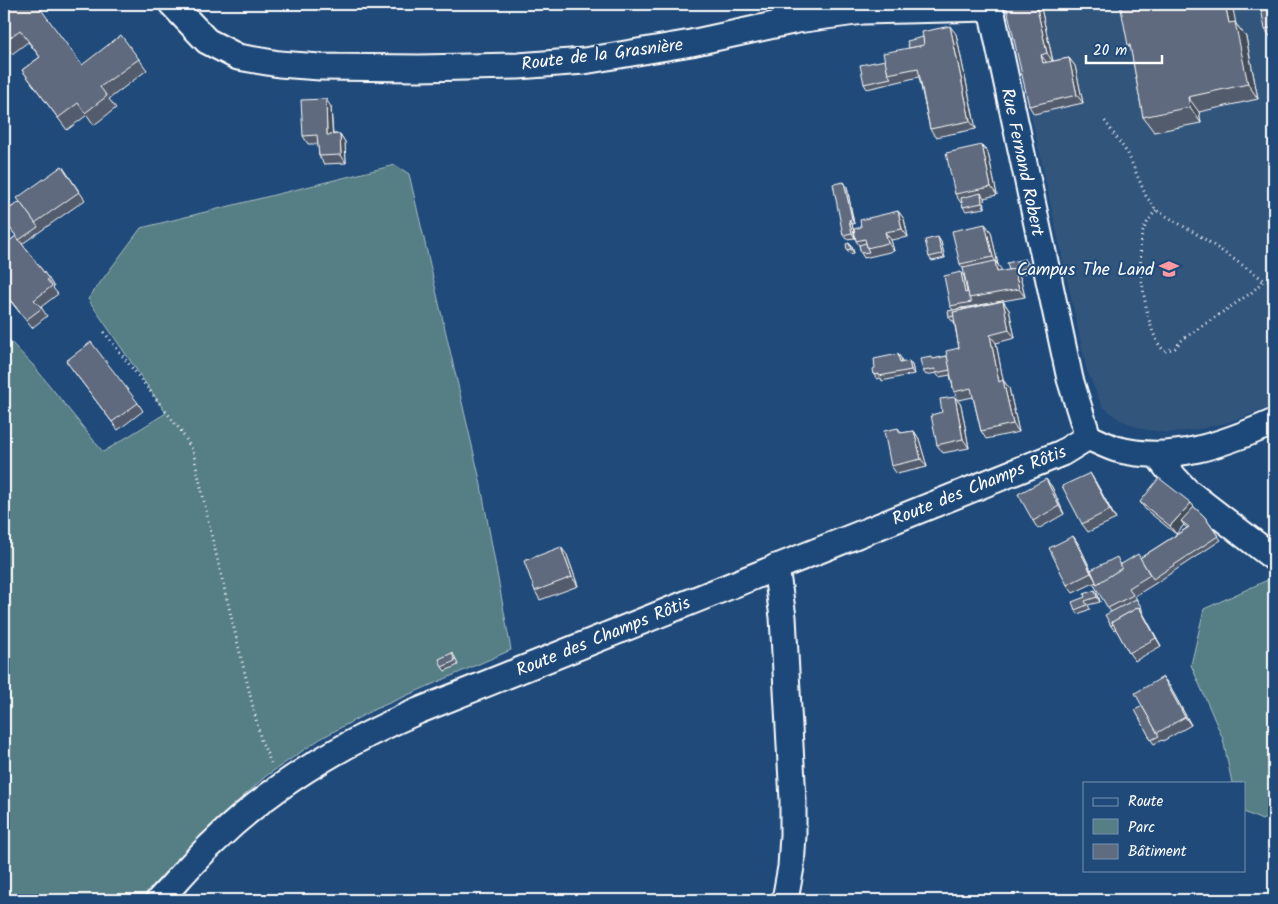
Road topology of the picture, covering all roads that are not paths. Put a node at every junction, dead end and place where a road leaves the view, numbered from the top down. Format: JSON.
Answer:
{"nodes":[{"id":1,"x":172,"y":4,"type":"edge"},
{"id":2,"x":990,"y":6,"type":"edge"},
{"id":3,"x":1274,"y":422,"type":"edge"},
{"id":4,"x":1088,"y":437,"type":"junction"},
{"id":5,"x":1157,"y":455,"type":"junction"},
{"id":6,"x":1274,"y":558,"type":"edge"},
{"id":7,"x":776,"y":566,"type":"junction"},
{"id":8,"x":159,"y":900,"type":"edge"},
{"id":9,"x":785,"y":900,"type":"edge"}],
"edges":[{"from":1,"to":2,"type":"street","name":"Route de la Grasnière"},
{"from":2,"to":4,"type":"street","name":"Rue Fernand Robert"},
{"from":3,"to":5,"type":"street"},
{"from":4,"to":5,"type":"street"},
{"from":4,"to":7,"type":"street","name":"Route des Champs Rôtis"},
{"from":5,"to":6,"type":"street"},
{"from":7,"to":8,"type":"street","name":"Route des Champs Rôtis"},
{"from":7,"to":9,"type":"street"}]}
